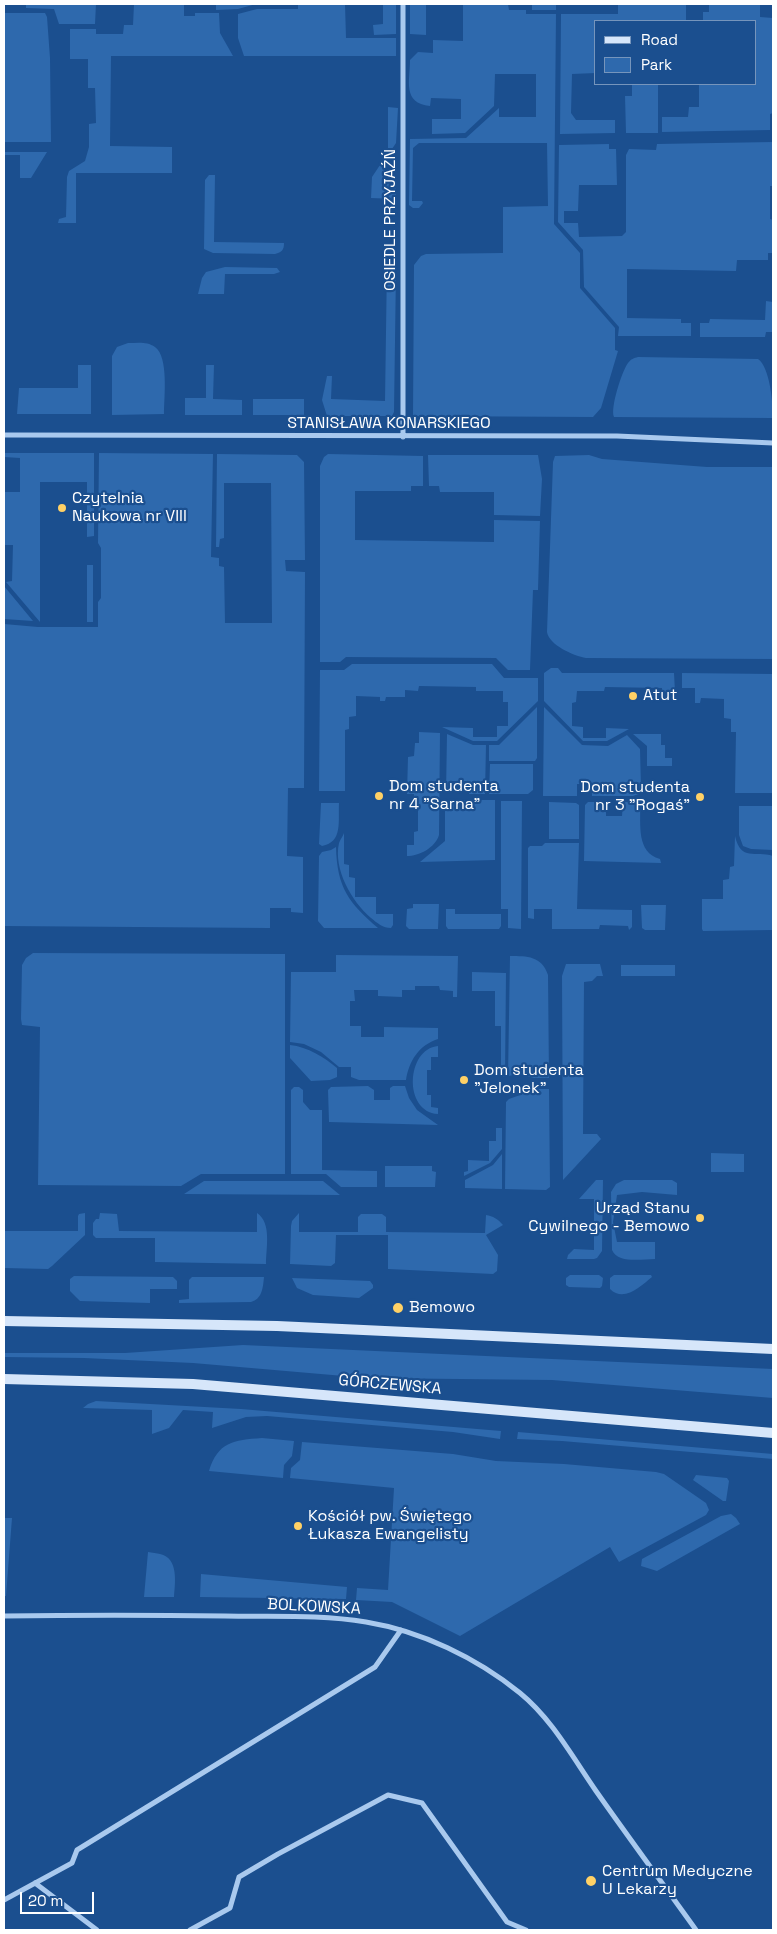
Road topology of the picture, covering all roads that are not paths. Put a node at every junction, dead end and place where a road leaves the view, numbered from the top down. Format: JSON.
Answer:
{"nodes":[{"id":1,"x":404,"y":4,"type":"edge"},
{"id":2,"x":4,"y":435,"type":"edge"},
{"id":3,"x":404,"y":437,"type":"junction"},
{"id":4,"x":773,"y":443,"type":"edge"},
{"id":5,"x":4,"y":1321,"type":"edge"},
{"id":6,"x":773,"y":1349,"type":"edge"},
{"id":7,"x":4,"y":1379,"type":"edge"},
{"id":8,"x":773,"y":1433,"type":"edge"},
{"id":9,"x":4,"y":1616,"type":"edge"},
{"id":10,"x":401,"y":1630,"type":"junction"},
{"id":11,"x":35,"y":1883,"type":"junction"},
{"id":12,"x":4,"y":1900,"type":"edge"},
{"id":13,"x":97,"y":1930,"type":"edge"},
{"id":14,"x":190,"y":1930,"type":"edge"},
{"id":15,"x":526,"y":1930,"type":"edge"},
{"id":16,"x":696,"y":1930,"type":"edge"}],
"edges":[{"from":1,"to":3,"type":"street","name":"OSIEDLE PRZYJAŹŃ"},
{"from":2,"to":3,"type":"street","name":"STANISŁAWA KONARSKIEGO"},
{"from":3,"to":4,"type":"street","name":"STANISŁAWA KONARSKIEGO"},
{"from":5,"to":6,"type":"main road"},
{"from":7,"to":8,"type":"main road","name":"GÓRCZEWSKA"},
{"from":9,"to":10,"type":"street","name":"BOLKOWSKA"},
{"from":10,"to":11,"type":"street"},
{"from":10,"to":16,"type":"street","name":"BOLKOWSKA"},
{"from":11,"to":12,"type":"street"},
{"from":11,"to":13,"type":"street"},
{"from":14,"to":15,"type":"street"}]}
